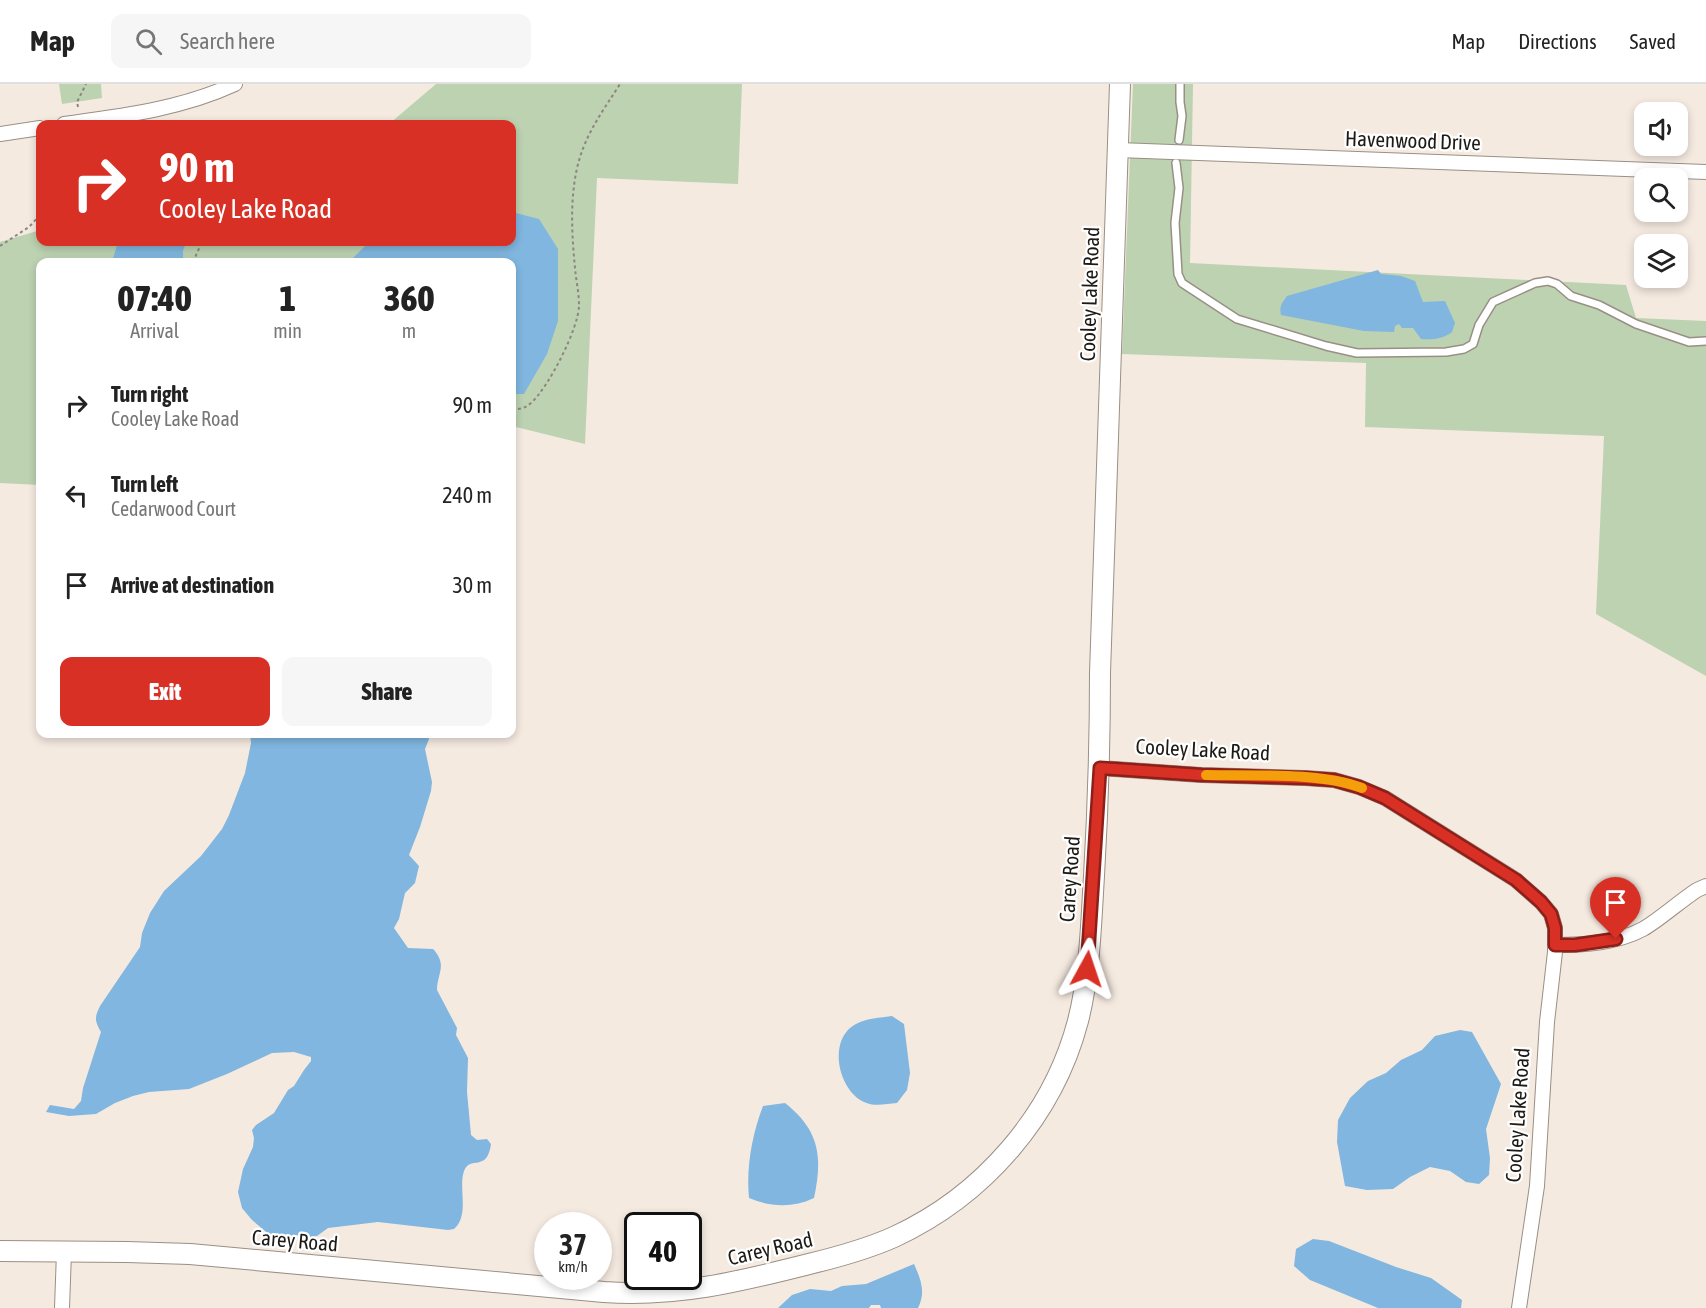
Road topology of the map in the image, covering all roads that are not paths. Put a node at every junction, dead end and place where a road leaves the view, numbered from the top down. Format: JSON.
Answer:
{"nodes":[{"id":1,"x":235,"y":84,"type":"edge"},
{"id":2,"x":1120,"y":84,"type":"edge"},
{"id":3,"x":1180,"y":84,"type":"edge"},
{"id":4,"x":93,"y":120,"type":"edge"},
{"id":5,"x":36,"y":129,"type":"edge"},
{"id":6,"x":0,"y":134,"type":"edge"},
{"id":7,"x":1179,"y":140,"type":"dead end"},
{"id":8,"x":1118,"y":150,"type":"junction"},
{"id":9,"x":1176,"y":164,"type":"dead end"},
{"id":10,"x":1706,"y":172,"type":"edge"},
{"id":11,"x":1706,"y":341,"type":"edge"},
{"id":12,"x":1100,"y":768,"type":"junction"},
{"id":13,"x":1706,"y":886,"type":"edge"},
{"id":14,"x":1555,"y":945,"type":"junction"},
{"id":15,"x":0,"y":1251,"type":"edge"},
{"id":16,"x":64,"y":1252,"type":"junction"},
{"id":17,"x":62,"y":1308,"type":"edge"},
{"id":18,"x":1519,"y":1308,"type":"edge"}],
"edges":[{"from":1,"to":4,"type":"street"},
{"from":2,"to":8,"type":"street","name":"Cooley Lake Road"},
{"from":3,"to":7,"type":"lane"},
{"from":5,"to":6,"type":"street"},
{"from":8,"to":10,"type":"street","name":"Havenwood Drive"},
{"from":8,"to":12,"type":"street","name":"Cooley Lake Road"},
{"from":9,"to":11,"type":"lane"},
{"from":12,"to":14,"type":"street","name":"Cooley Lake Road"},
{"from":12,"to":16,"type":"street","name":"Carey Road"},
{"from":13,"to":14,"type":"street"},
{"from":14,"to":18,"type":"street","name":"Cooley Lake Road"},
{"from":15,"to":16,"type":"street","name":"Carey Road"},
{"from":16,"to":17,"type":"street"}]}
